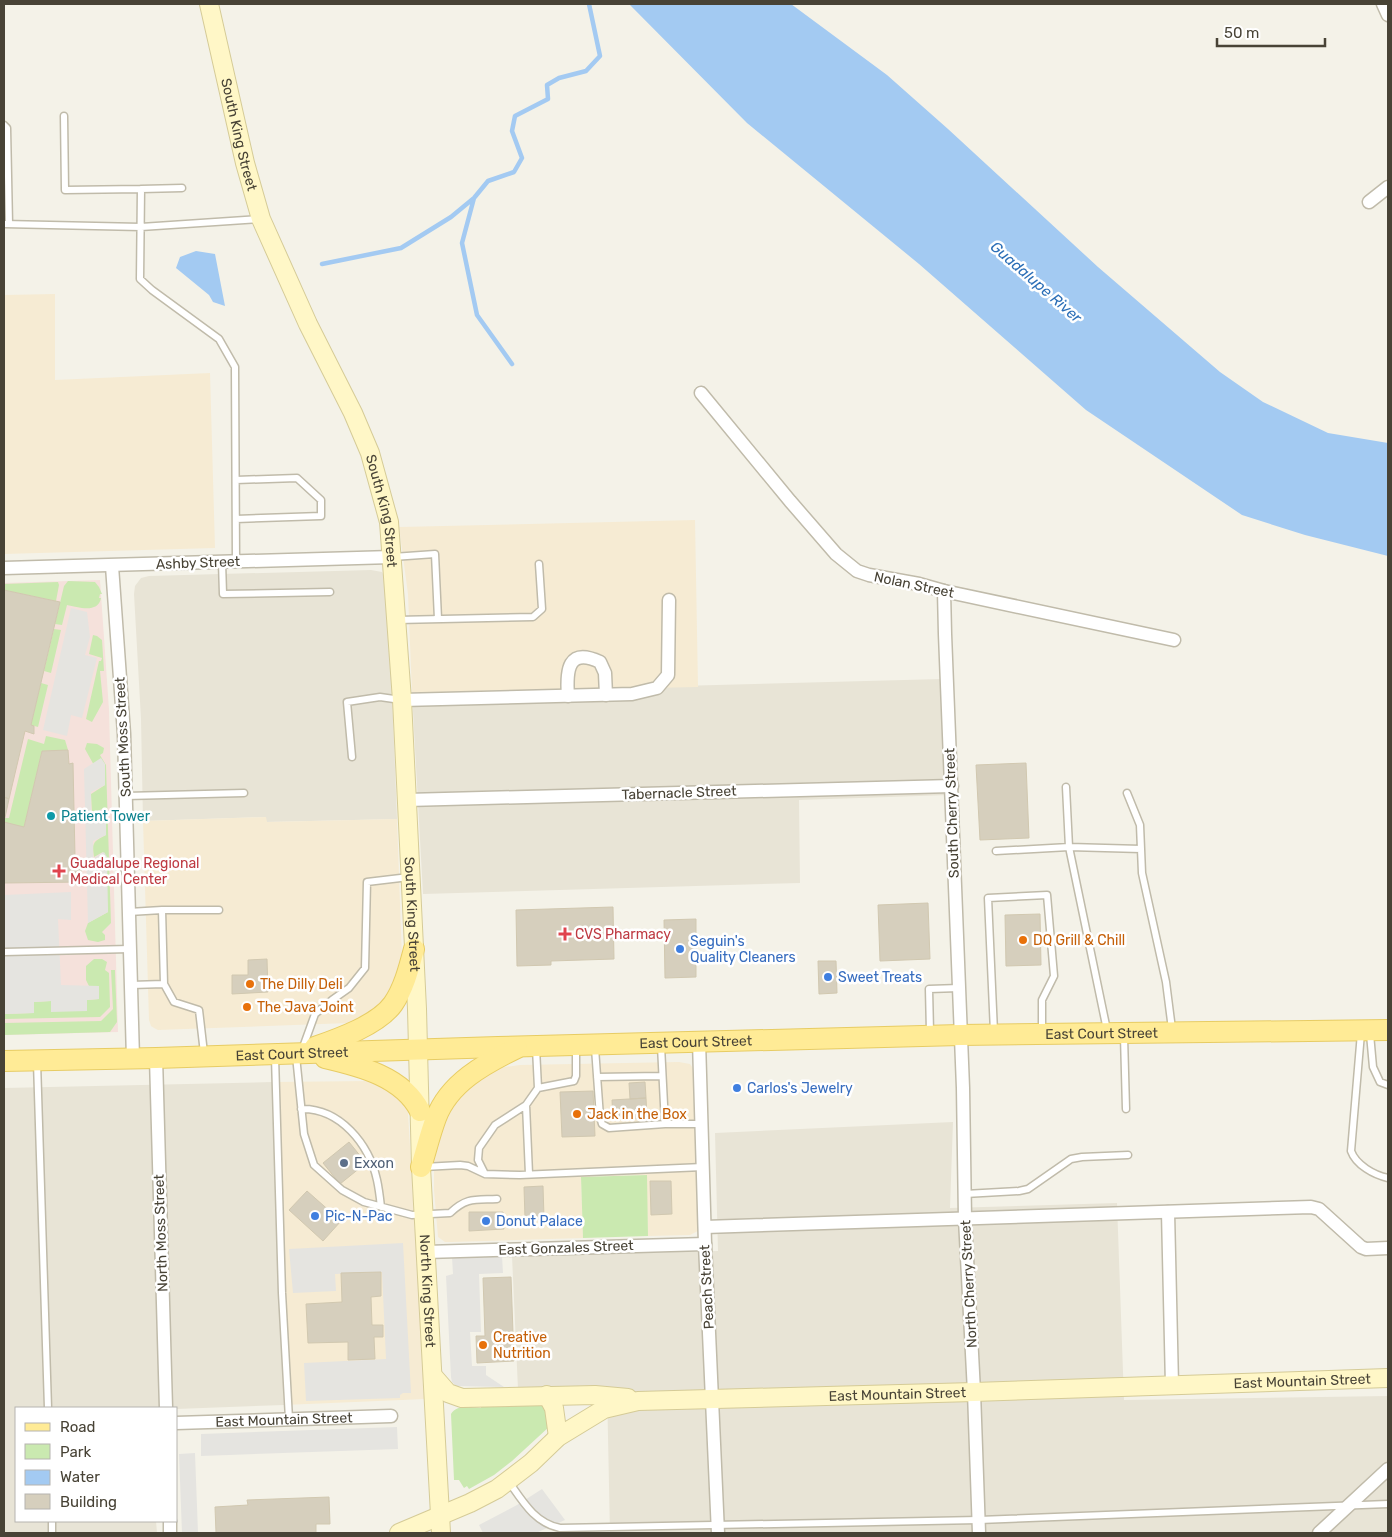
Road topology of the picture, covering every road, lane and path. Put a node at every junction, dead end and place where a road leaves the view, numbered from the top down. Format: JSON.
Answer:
{"nodes":[{"id":1,"x":209,"y":4,"type":"edge"},
{"id":2,"x":1383,"y":4,"type":"edge"},
{"id":3,"x":1388,"y":14,"type":"edge"},
{"id":4,"x":64,"y":116,"type":"dead end"},
{"id":5,"x":4,"y":125,"type":"edge"},
{"id":6,"x":1388,"y":187,"type":"edge"},
{"id":7,"x":182,"y":188,"type":"dead end"},
{"id":8,"x":141,"y":189,"type":"junction"},
{"id":9,"x":1369,"y":202,"type":"dead end"},
{"id":10,"x":261,"y":219,"type":"junction"},
{"id":11,"x":6,"y":224,"type":"edge"},
{"id":12,"x":141,"y":227,"type":"junction"},
{"id":13,"x":701,"y":393,"type":"dead end"},
{"id":14,"x":236,"y":480,"type":"junction"},
{"id":15,"x":236,"y":519,"type":"junction"},
{"id":16,"x":392,"y":557,"type":"junction"},
{"id":17,"x":222,"y":562,"type":"junction"},
{"id":18,"x":236,"y":562,"type":"junction"},
{"id":19,"x":538,"y":564,"type":"dead end"},
{"id":20,"x":112,"y":566,"type":"junction"},
{"id":21,"x":4,"y":568,"type":"edge"},
{"id":22,"x":944,"y":591,"type":"junction"},
{"id":23,"x":330,"y":592,"type":"dead end"},
{"id":24,"x":669,"y":600,"type":"dead end"},
{"id":25,"x":438,"y":619,"type":"junction"},
{"id":26,"x":396,"y":620,"type":"junction"},
{"id":27,"x":1174,"y":640,"type":"dead end"},
{"id":28,"x":606,"y":694,"type":"junction"},
{"id":29,"x":568,"y":696,"type":"junction"},
{"id":30,"x":402,"y":700,"type":"junction"},
{"id":31,"x":352,"y":757,"type":"dead end"},
{"id":32,"x":952,"y":786,"type":"junction"},
{"id":33,"x":1066,"y":787,"type":"dead end"},
{"id":34,"x":244,"y":793,"type":"dead end"},
{"id":35,"x":1127,"y":793,"type":"dead end"},
{"id":36,"x":126,"y":796,"type":"junction"},
{"id":37,"x":407,"y":800,"type":"junction"},
{"id":38,"x":1070,"y":847,"type":"junction"},
{"id":39,"x":1141,"y":849,"type":"junction"},
{"id":40,"x":996,"y":851,"type":"dead end"},
{"id":41,"x":410,"y":877,"type":"junction"},
{"id":42,"x":162,"y":910,"type":"junction"},
{"id":43,"x":219,"y":910,"type":"dead end"},
{"id":44,"x":128,"y":912,"type":"junction"},
{"id":45,"x":130,"y":949,"type":"junction"},
{"id":46,"x":414,"y":949,"type":"junction"},
{"id":47,"x":4,"y":952,"type":"edge"},
{"id":48,"x":164,"y":984,"type":"junction"},
{"id":49,"x":131,"y":985,"type":"junction"},
{"id":50,"x":959,"y":988,"type":"junction"},
{"id":51,"x":1373,"y":1031,"type":"edge"},
{"id":52,"x":1173,"y":1033,"type":"junction"},
{"id":53,"x":1042,"y":1034,"type":"junction"},
{"id":54,"x":1116,"y":1034,"type":"junction"},
{"id":55,"x":960,"y":1035,"type":"junction"},
{"id":56,"x":994,"y":1035,"type":"junction"},
{"id":57,"x":930,"y":1036,"type":"junction"},
{"id":58,"x":699,"y":1041,"type":"junction"},
{"id":59,"x":660,"y":1042,"type":"junction"},
{"id":60,"x":586,"y":1044,"type":"junction"},
{"id":61,"x":528,"y":1046,"type":"junction"},
{"id":62,"x":418,"y":1049,"type":"junction"},
{"id":63,"x":299,"y":1053,"type":"junction"},
{"id":64,"x":274,"y":1054,"type":"junction"},
{"id":65,"x":204,"y":1056,"type":"junction"},
{"id":66,"x":156,"y":1058,"type":"junction"},
{"id":67,"x":133,"y":1059,"type":"junction"},
{"id":68,"x":36,"y":1061,"type":"junction"},
{"id":69,"x":4,"y":1062,"type":"edge"},
{"id":70,"x":661,"y":1076,"type":"junction"},
{"id":71,"x":598,"y":1077,"type":"junction"},
{"id":72,"x":1388,"y":1085,"type":"edge"},
{"id":73,"x":538,"y":1088,"type":"junction"},
{"id":74,"x":526,"y":1105,"type":"junction"},
{"id":75,"x":301,"y":1109,"type":"junction"},
{"id":76,"x":1126,"y":1109,"type":"dead end"},
{"id":77,"x":420,"y":1111,"type":"junction"},
{"id":78,"x":666,"y":1124,"type":"junction"},
{"id":79,"x":702,"y":1124,"type":"junction"},
{"id":80,"x":1128,"y":1155,"type":"dead end"},
{"id":81,"x":421,"y":1167,"type":"junction"},
{"id":82,"x":703,"y":1167,"type":"junction"},
{"id":83,"x":485,"y":1174,"type":"junction"},
{"id":84,"x":529,"y":1174,"type":"junction"},
{"id":85,"x":1388,"y":1178,"type":"edge"},
{"id":86,"x":965,"y":1194,"type":"junction"},
{"id":87,"x":497,"y":1199,"type":"dead end"},
{"id":88,"x":381,"y":1207,"type":"junction"},
{"id":89,"x":1168,"y":1212,"type":"junction"},
{"id":90,"x":425,"y":1215,"type":"junction"},
{"id":91,"x":965,"y":1218,"type":"junction"},
{"id":92,"x":705,"y":1227,"type":"junction"},
{"id":93,"x":705,"y":1244,"type":"junction"},
{"id":94,"x":1388,"y":1248,"type":"edge"},
{"id":95,"x":426,"y":1252,"type":"junction"},
{"id":96,"x":434,"y":1377,"type":"junction"},
{"id":97,"x":1388,"y":1378,"type":"edge"},
{"id":98,"x":1172,"y":1386,"type":"junction"},
{"id":99,"x":974,"y":1392,"type":"junction"},
{"id":100,"x":547,"y":1396,"type":"junction"},
{"id":101,"x":713,"y":1399,"type":"junction"},
{"id":102,"x":638,"y":1401,"type":"junction"},
{"id":103,"x":48,"y":1407,"type":"edge"},
{"id":104,"x":166,"y":1407,"type":"edge"},
{"id":105,"x":391,"y":1416,"type":"dead end"},
{"id":106,"x":289,"y":1419,"type":"junction"},
{"id":107,"x":178,"y":1423,"type":"edge"},
{"id":108,"x":558,"y":1436,"type":"junction"},
{"id":109,"x":1388,"y":1468,"type":"edge"},
{"id":110,"x":509,"y":1482,"type":"junction"},
{"id":111,"x":1388,"y":1504,"type":"edge"},
{"id":112,"x":1350,"y":1505,"type":"junction"},
{"id":113,"x":441,"y":1515,"type":"junction"},
{"id":114,"x":979,"y":1520,"type":"junction"},
{"id":115,"x":718,"y":1530,"type":"edge"},
{"id":116,"x":399,"y":1533,"type":"edge"},
{"id":117,"x":441,"y":1533,"type":"edge"},
{"id":118,"x":979,"y":1533,"type":"edge"},
{"id":119,"x":1320,"y":1533,"type":"edge"}],
"edges":[{"from":1,"to":10,"type":"main road","name":"South King Street"},
{"from":2,"to":3,"type":"street"},
{"from":4,"to":8,"type":"lane"},
{"from":5,"to":11,"type":"lane"},
{"from":6,"to":9,"type":"street"},
{"from":7,"to":8,"type":"lane"},
{"from":8,"to":12,"type":"lane"},
{"from":10,"to":12,"type":"lane"},
{"from":10,"to":16,"type":"main road","name":"South King Street"},
{"from":11,"to":12,"type":"lane"},
{"from":12,"to":14,"type":"lane"},
{"from":13,"to":22,"type":"street","name":"Nolan Street"},
{"from":14,"to":15,"type":"lane"},
{"from":14,"to":15,"type":"lane"},
{"from":15,"to":18,"type":"lane"},
{"from":16,"to":18,"type":"street","name":"Ashby Street"},
{"from":16,"to":25,"type":"lane"},
{"from":16,"to":26,"type":"main road","name":"South King Street"},
{"from":17,"to":18,"type":"street","name":"Ashby Street"},
{"from":17,"to":20,"type":"street","name":"Ashby Street"},
{"from":17,"to":23,"type":"lane"},
{"from":19,"to":25,"type":"lane"},
{"from":20,"to":21,"type":"street","name":"Ashby Street"},
{"from":20,"to":36,"type":"street","name":"South Moss Street"},
{"from":22,"to":27,"type":"street","name":"Nolan Street"},
{"from":22,"to":32,"type":"street","name":"South Cherry Street"},
{"from":24,"to":28,"type":"street"},
{"from":25,"to":26,"type":"lane"},
{"from":26,"to":30,"type":"main road","name":"South King Street"},
{"from":28,"to":29,"type":"street"},
{"from":28,"to":29,"type":"street"},
{"from":29,"to":30,"type":"street"},
{"from":30,"to":31,"type":"lane"},
{"from":30,"to":37,"type":"main road","name":"South King Street"},
{"from":32,"to":37,"type":"street","name":"Tabernacle Street"},
{"from":32,"to":50,"type":"street","name":"South Cherry Street"},
{"from":33,"to":38,"type":"lane"},
{"from":34,"to":36,"type":"lane"},
{"from":35,"to":39,"type":"lane"},
{"from":36,"to":44,"type":"street","name":"South Moss Street"},
{"from":37,"to":41,"type":"main road","name":"South King Street"},
{"from":38,"to":39,"type":"lane"},
{"from":38,"to":40,"type":"lane"},
{"from":38,"to":54,"type":"lane"},
{"from":39,"to":52,"type":"lane"},
{"from":41,"to":46,"type":"main road","name":"South King Street"},
{"from":41,"to":63,"type":"lane"},
{"from":42,"to":43,"type":"lane"},
{"from":42,"to":44,"type":"lane"},
{"from":42,"to":48,"type":"lane"},
{"from":44,"to":45,"type":"street","name":"South Moss Street"},
{"from":45,"to":47,"type":"lane"},
{"from":45,"to":49,"type":"street","name":"South Moss Street"},
{"from":46,"to":62,"type":"main road","name":"South King Street"},
{"from":46,"to":63,"type":"main road"},
{"from":48,"to":49,"type":"lane"},
{"from":48,"to":65,"type":"lane"},
{"from":49,"to":67,"type":"street","name":"South Moss Street"},
{"from":50,"to":55,"type":"street","name":"South Cherry Street"},
{"from":50,"to":57,"type":"lane"},
{"from":51,"to":52,"type":"main road","name":"East Court Street"},
{"from":51,"to":72,"type":"lane"},
{"from":51,"to":85,"type":"lane"},
{"from":52,"to":54,"type":"main road","name":"East Court Street"},
{"from":53,"to":54,"type":"main road","name":"East Court Street"},
{"from":53,"to":56,"type":"main road","name":"East Court Street"},
{"from":53,"to":56,"type":"lane"},
{"from":54,"to":76,"type":"lane"},
{"from":55,"to":56,"type":"main road","name":"East Court Street"},
{"from":55,"to":57,"type":"main road","name":"East Court Street"},
{"from":55,"to":86,"type":"street","name":"North Cherry Street"},
{"from":57,"to":58,"type":"main road","name":"East Court Street"},
{"from":58,"to":59,"type":"main road","name":"East Court Street"},
{"from":58,"to":79,"type":"street","name":"Peach Street"},
{"from":59,"to":60,"type":"main road","name":"East Court Street"},
{"from":59,"to":70,"type":"lane"},
{"from":60,"to":61,"type":"main road","name":"East Court Street"},
{"from":60,"to":71,"type":"lane"},
{"from":60,"to":73,"type":"lane"},
{"from":61,"to":62,"type":"main road","name":"East Court Street"},
{"from":61,"to":73,"type":"lane"},
{"from":61,"to":81,"type":"main road"},
{"from":62,"to":63,"type":"main road","name":"East Court Street"},
{"from":62,"to":77,"type":"main road","name":"North King Street"},
{"from":63,"to":64,"type":"main road","name":"East Court Street"},
{"from":63,"to":75,"type":"lane"},
{"from":63,"to":77,"type":"main road"},
{"from":64,"to":65,"type":"main road","name":"East Court Street"},
{"from":64,"to":106,"type":"lane"},
{"from":65,"to":66,"type":"main road","name":"East Court Street"},
{"from":66,"to":67,"type":"main road","name":"East Court Street"},
{"from":66,"to":104,"type":"street","name":"North Moss Street"},
{"from":67,"to":68,"type":"main road","name":"East Court Street"},
{"from":68,"to":69,"type":"main road","name":"East Court Street"},
{"from":68,"to":103,"type":"lane"},
{"from":70,"to":71,"type":"lane"},
{"from":70,"to":78,"type":"lane"},
{"from":71,"to":78,"type":"lane"},
{"from":73,"to":74,"type":"lane"},
{"from":74,"to":83,"type":"lane"},
{"from":74,"to":84,"type":"lane"},
{"from":75,"to":88,"type":"lane"},
{"from":75,"to":88,"type":"lane"},
{"from":77,"to":81,"type":"main road","name":"North King Street"},
{"from":78,"to":79,"type":"lane"},
{"from":79,"to":82,"type":"street","name":"Peach Street"},
{"from":80,"to":86,"type":"lane"},
{"from":81,"to":83,"type":"lane"},
{"from":81,"to":90,"type":"main road","name":"North King Street"},
{"from":82,"to":84,"type":"lane"},
{"from":82,"to":92,"type":"street","name":"Peach Street"},
{"from":83,"to":84,"type":"lane"},
{"from":86,"to":91,"type":"street","name":"North Cherry Street"},
{"from":87,"to":90,"type":"lane"},
{"from":88,"to":90,"type":"lane"},
{"from":89,"to":91,"type":"street"},
{"from":89,"to":94,"type":"street"},
{"from":89,"to":98,"type":"street"},
{"from":90,"to":95,"type":"main road","name":"North King Street"},
{"from":91,"to":92,"type":"street"},
{"from":91,"to":99,"type":"street","name":"North Cherry Street"},
{"from":92,"to":93,"type":"street","name":"Peach Street"},
{"from":93,"to":95,"type":"street","name":"East Gonzales Street"},
{"from":93,"to":101,"type":"street","name":"Peach Street"},
{"from":95,"to":96,"type":"main road","name":"North King Street"},
{"from":96,"to":100,"type":"main road"},
{"from":96,"to":113,"type":"main road","name":"North King Street"},
{"from":97,"to":98,"type":"main road","name":"East Mountain Street"},
{"from":98,"to":99,"type":"main road","name":"East Mountain Street"},
{"from":99,"to":101,"type":"main road","name":"East Mountain Street"},
{"from":99,"to":114,"type":"street","name":"North Cherry Street"},
{"from":100,"to":102,"type":"main road"},
{"from":100,"to":108,"type":"main road"},
{"from":101,"to":102,"type":"main road","name":"East Mountain Street"},
{"from":101,"to":115,"type":"street","name":"Peach Street"},
{"from":102,"to":108,"type":"main road","name":"East Mountain Street"},
{"from":105,"to":106,"type":"street","name":"East Mountain Street"},
{"from":106,"to":107,"type":"street","name":"East Mountain Street"},
{"from":108,"to":110,"type":"main road","name":"East Mountain Street"},
{"from":109,"to":112,"type":"street"},
{"from":110,"to":113,"type":"main road","name":"East Mountain Street"},
{"from":110,"to":115,"type":"lane"},
{"from":111,"to":112,"type":"lane"},
{"from":112,"to":114,"type":"lane"},
{"from":112,"to":119,"type":"street"},
{"from":113,"to":116,"type":"main road","name":"East Mountain Street"},
{"from":113,"to":117,"type":"main road","name":"North King Street"},
{"from":114,"to":115,"type":"lane"},
{"from":114,"to":118,"type":"street","name":"North Cherry Street"}]}
